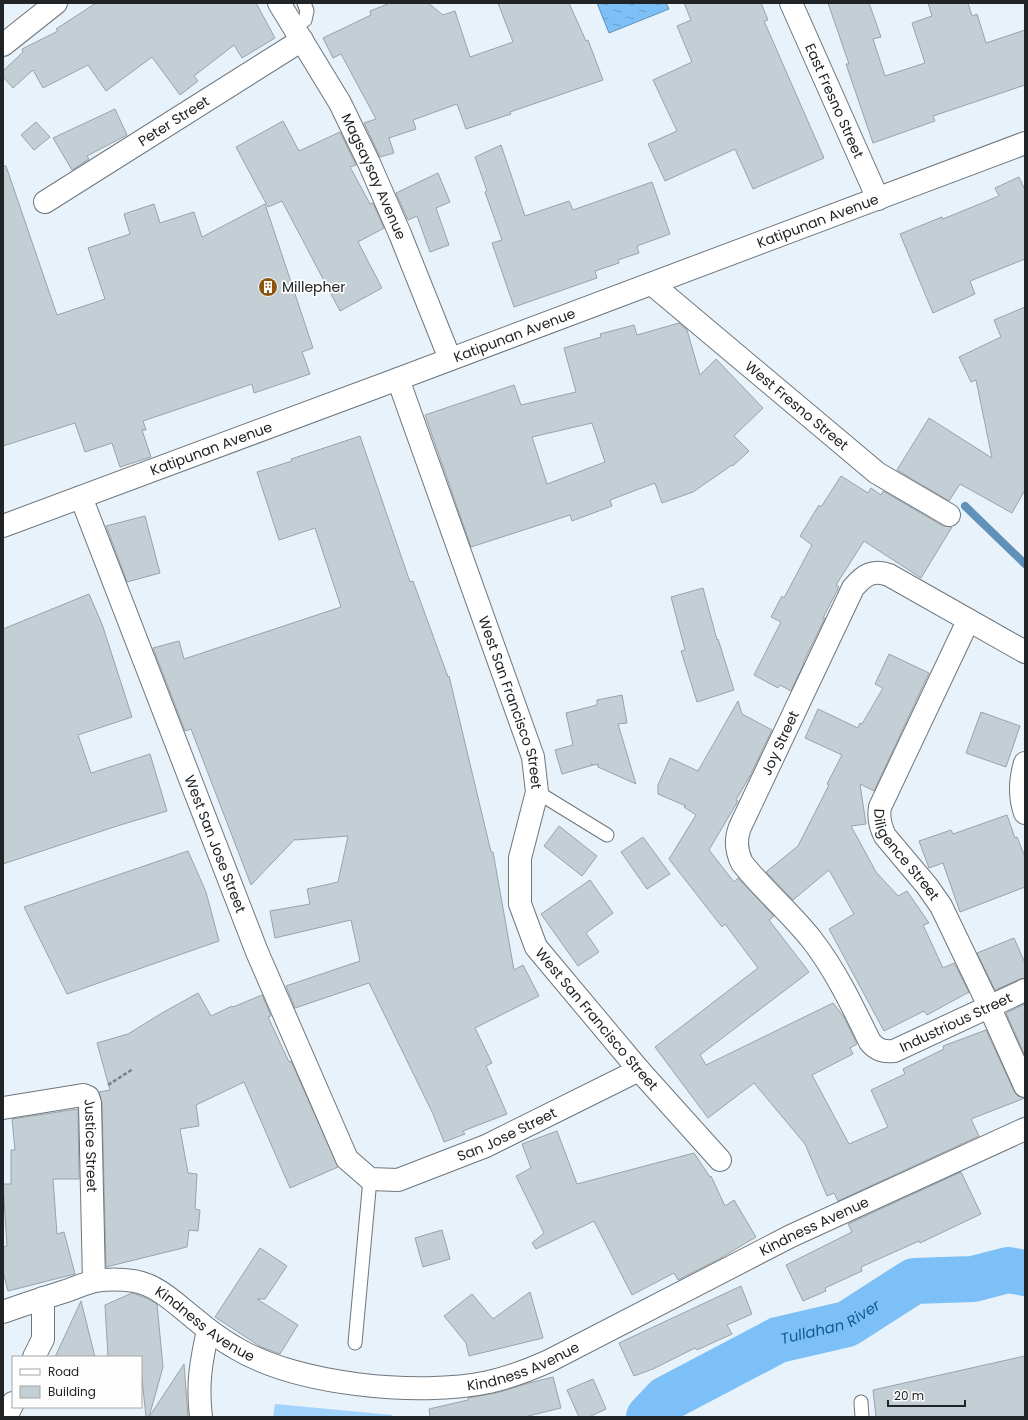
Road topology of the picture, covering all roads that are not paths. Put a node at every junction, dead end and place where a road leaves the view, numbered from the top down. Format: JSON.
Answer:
{"nodes":[{"id":1,"x":56,"y":3,"type":"edge"},
{"id":2,"x":279,"y":3,"type":"edge"},
{"id":3,"x":304,"y":3,"type":"edge"},
{"id":4,"x":791,"y":3,"type":"edge"},
{"id":5,"x":298,"y":33,"type":"junction"},
{"id":6,"x":3,"y":45,"type":"edge"},
{"id":7,"x":1025,"y":143,"type":"edge"},
{"id":8,"x":878,"y":199,"type":"junction"},
{"id":9,"x":45,"y":202,"type":"dead end"},
{"id":10,"x":652,"y":284,"type":"junction"},
{"id":11,"x":450,"y":359,"type":"junction"},
{"id":12,"x":398,"y":379,"type":"junction"},
{"id":13,"x":81,"y":497,"type":"junction"},
{"id":14,"x":949,"y":515,"type":"dead end"},
{"id":15,"x":3,"y":526,"type":"edge"},
{"id":16,"x":968,"y":621,"type":"junction"},
{"id":17,"x":1025,"y":652,"type":"edge"},
{"id":18,"x":1025,"y":763,"type":"edge"},
{"id":19,"x":537,"y":792,"type":"junction"},
{"id":20,"x":1025,"y":813,"type":"edge"},
{"id":21,"x":607,"y":835,"type":"dead end"},
{"id":22,"x":1025,"y":990,"type":"edge"},
{"id":23,"x":989,"y":1006,"type":"junction"},
{"id":24,"x":885,"y":1052,"type":"joint"},
{"id":25,"x":639,"y":1070,"type":"junction"},
{"id":26,"x":1025,"y":1086,"type":"edge"},
{"id":27,"x":3,"y":1108,"type":"edge"},
{"id":28,"x":1025,"y":1129,"type":"edge"},
{"id":29,"x":720,"y":1160,"type":"dead end"},
{"id":30,"x":370,"y":1179,"type":"junction"},
{"id":31,"x":94,"y":1281,"type":"junction"},
{"id":32,"x":43,"y":1298,"type":"junction"},
{"id":33,"x":3,"y":1312,"type":"edge"},
{"id":34,"x":208,"y":1330,"type":"junction"},
{"id":35,"x":355,"y":1343,"type":"dead end"},
{"id":36,"x":34,"y":1356,"type":"edge"},
{"id":37,"x":861,"y":1402,"type":"dead end"},
{"id":38,"x":12,"y":1405,"type":"edge"},
{"id":39,"x":6,"y":1417,"type":"edge"},
{"id":40,"x":201,"y":1417,"type":"edge"},
{"id":41,"x":862,"y":1417,"type":"edge"}],
"edges":[{"from":1,"to":6,"type":"street"},
{"from":2,"to":5,"type":"street","name":"Magsaysay Avenue"},
{"from":3,"to":5,"type":"lane"},
{"from":4,"to":8,"type":"street","name":"East Fresno Street"},
{"from":5,"to":9,"type":"street","name":"Peter Street"},
{"from":5,"to":11,"type":"street","name":"Magsaysay Avenue"},
{"from":7,"to":8,"type":"street","name":"Katipunan Avenue"},
{"from":8,"to":10,"type":"street","name":"Katipunan Avenue"},
{"from":10,"to":11,"type":"street","name":"Katipunan Avenue"},
{"from":10,"to":14,"type":"street","name":"West Fresno Street"},
{"from":11,"to":12,"type":"street","name":"Katipunan Avenue"},
{"from":12,"to":13,"type":"street","name":"Katipunan Avenue"},
{"from":12,"to":19,"type":"street","name":"West San Francisco Street"},
{"from":13,"to":15,"type":"street","name":"Katipunan Avenue"},
{"from":13,"to":30,"type":"street","name":"West San Jose Street"},
{"from":16,"to":17,"type":"street","name":"Joy Street"},
{"from":16,"to":23,"type":"street","name":"Diligence Street"},
{"from":16,"to":24,"type":"street","name":"Joy Street"},
{"from":18,"to":20,"type":"street"},
{"from":19,"to":21,"type":"lane"},
{"from":19,"to":25,"type":"street","name":"West San Francisco Street"},
{"from":22,"to":23,"type":"street","name":"Industrious Street"},
{"from":23,"to":24,"type":"street","name":"Industrious Street"},
{"from":23,"to":26,"type":"street","name":"Diligence Street"},
{"from":25,"to":29,"type":"street","name":"West San Francisco Street"},
{"from":25,"to":30,"type":"street","name":"San Jose Street"},
{"from":27,"to":31,"type":"street","name":"Justice Street"},
{"from":28,"to":34,"type":"street","name":"Kindness Avenue"},
{"from":30,"to":35,"type":"lane"},
{"from":31,"to":32,"type":"street","name":"Kindness Avenue"},
{"from":31,"to":34,"type":"street","name":"Kindness Avenue"},
{"from":32,"to":33,"type":"street","name":"Kindness Avenue"},
{"from":32,"to":36,"type":"street"},
{"from":34,"to":40,"type":"street"},
{"from":37,"to":41,"type":"lane"},
{"from":38,"to":39,"type":"street"}]}
